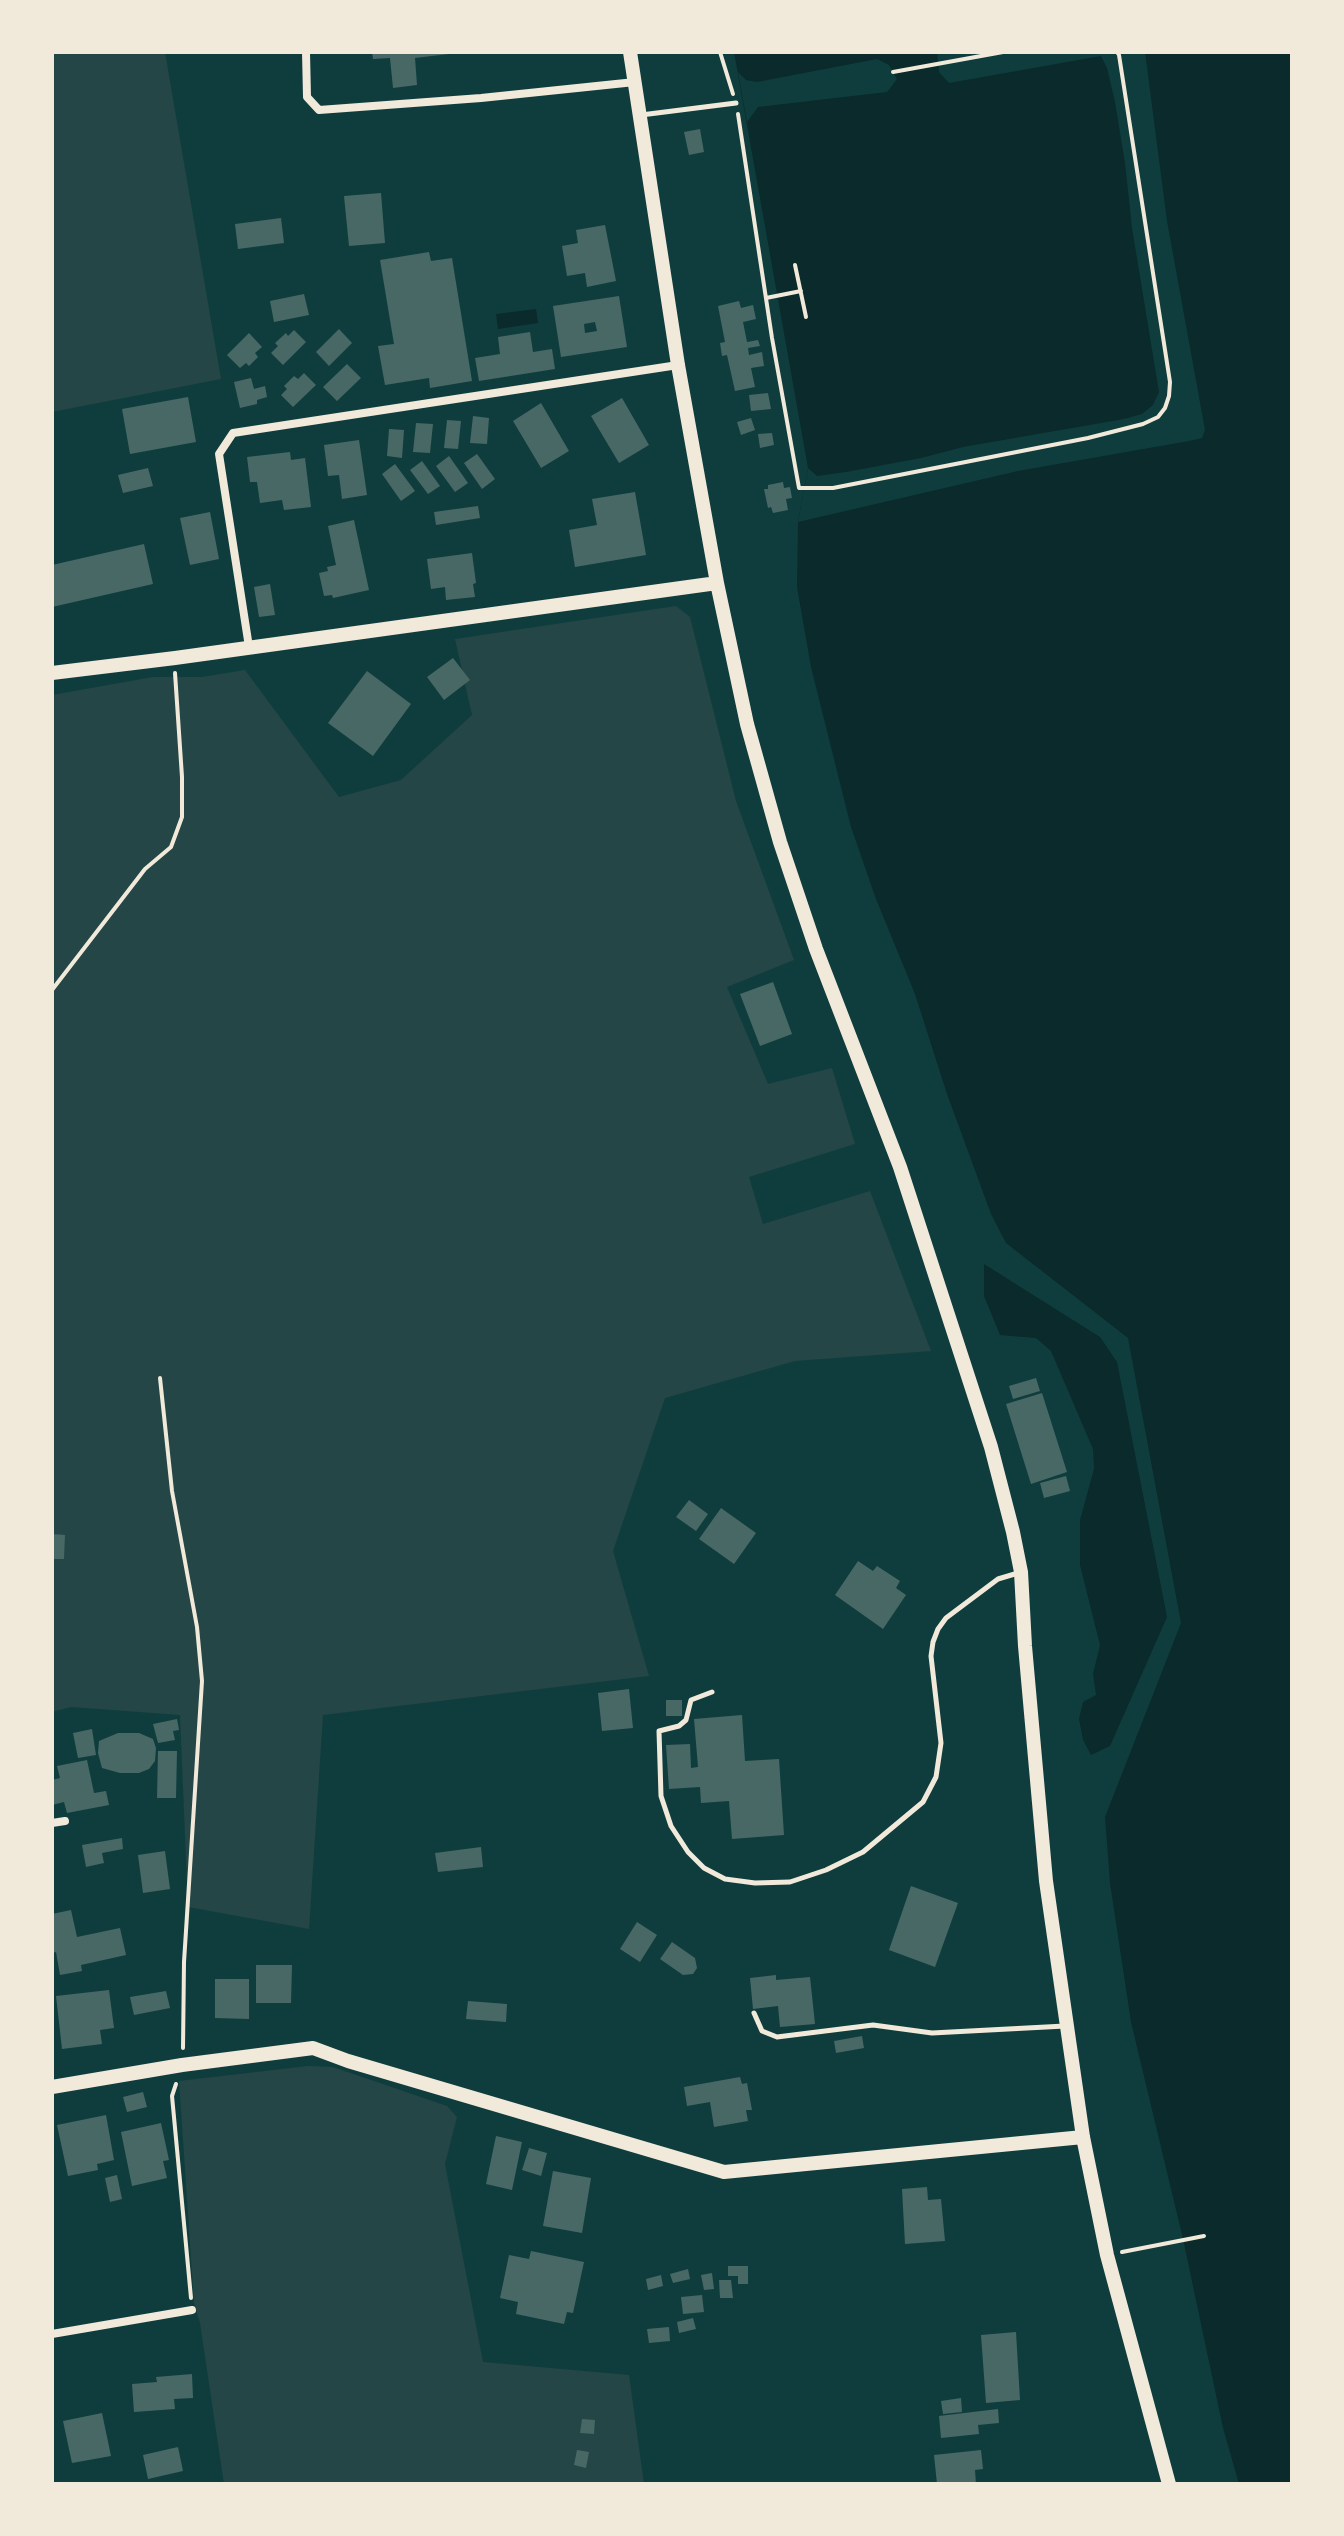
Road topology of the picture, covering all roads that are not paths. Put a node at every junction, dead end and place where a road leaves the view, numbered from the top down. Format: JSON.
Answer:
{"nodes":[{"id":1,"x":306,"y":52,"type":"edge"},
{"id":2,"x":630,"y":52,"type":"edge"},
{"id":3,"x":635,"y":82,"type":"junction"},
{"id":4,"x":736,"y":103,"type":"road end"},
{"id":5,"x":641,"y":115,"type":"junction"},
{"id":6,"x":678,"y":365,"type":"junction"},
{"id":7,"x":717,"y":583,"type":"junction"},
{"id":8,"x":249,"y":647,"type":"junction"},
{"id":9,"x":52,"y":673,"type":"edge"},
{"id":10,"x":1021,"y":1572,"type":"junction"},
{"id":11,"x":712,"y":1692,"type":"dead end"},
{"id":12,"x":65,"y":1821,"type":"dead end"},
{"id":13,"x":52,"y":1823,"type":"edge"},
{"id":14,"x":754,"y":2013,"type":"dead end"},
{"id":15,"x":1066,"y":2025,"type":"junction"},
{"id":16,"x":52,"y":2087,"type":"edge"},
{"id":17,"x":1083,"y":2137,"type":"junction"},
{"id":18,"x":192,"y":2310,"type":"road end"},
{"id":19,"x":52,"y":2334,"type":"edge"},
{"id":20,"x":1169,"y":2484,"type":"edge"}],
"edges":[{"from":1,"to":3,"type":"street"},
{"from":2,"to":3,"type":"street"},
{"from":3,"to":5,"type":"street"},
{"from":4,"to":5,"type":"lane"},
{"from":5,"to":6,"type":"street"},
{"from":6,"to":7,"type":"street"},
{"from":6,"to":8,"type":"street"},
{"from":7,"to":8,"type":"street"},
{"from":7,"to":10,"type":"street"},
{"from":8,"to":9,"type":"street"},
{"from":10,"to":11,"type":"lane"},
{"from":10,"to":15,"type":"street"},
{"from":12,"to":13,"type":"street"},
{"from":14,"to":15,"type":"lane"},
{"from":15,"to":17,"type":"street"},
{"from":16,"to":17,"type":"street"},
{"from":17,"to":20,"type":"street"},
{"from":18,"to":19,"type":"street"}]}
